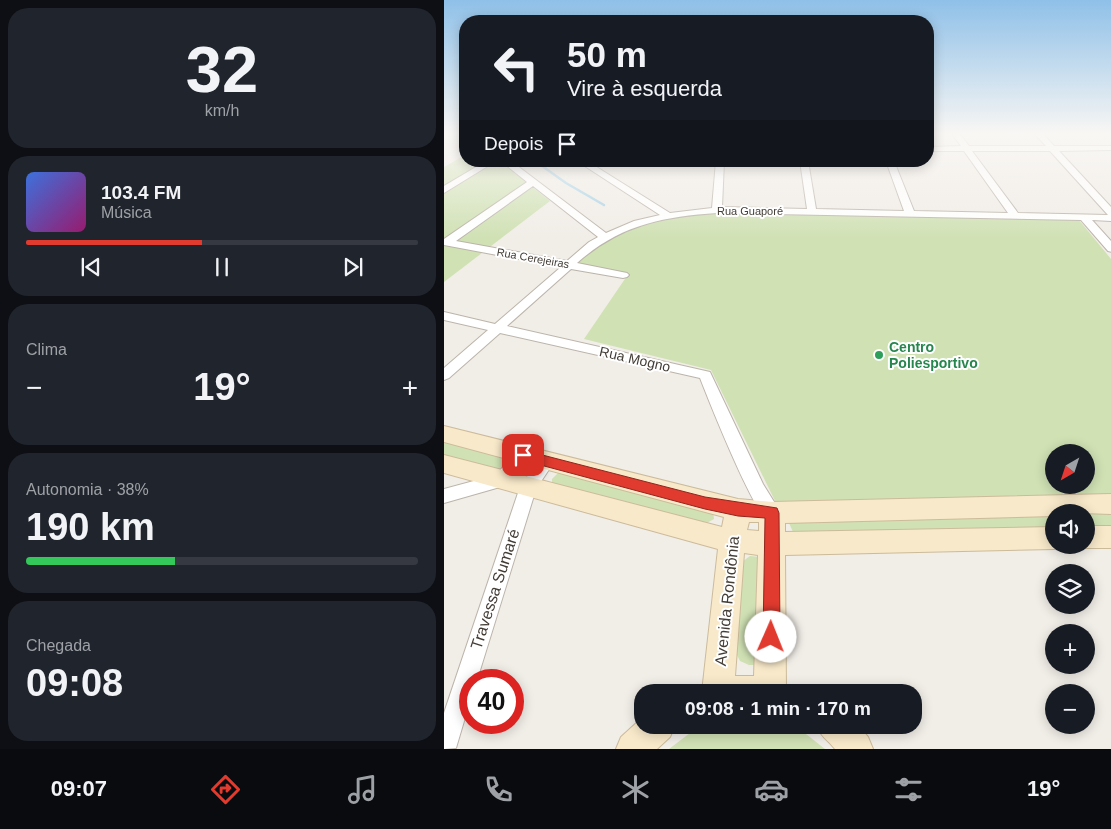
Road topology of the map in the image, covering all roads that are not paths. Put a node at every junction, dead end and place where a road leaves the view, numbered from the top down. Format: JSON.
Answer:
{"nodes":[{"id":1,"x":479,"y":169,"type":"edge"},
{"id":2,"x":515,"y":169,"type":"edge"},
{"id":3,"x":594,"y":169,"type":"edge"},
{"id":4,"x":720,"y":169,"type":"edge"},
{"id":5,"x":805,"y":169,"type":"edge"},
{"id":6,"x":893,"y":169,"type":"edge"},
{"id":7,"x":981,"y":169,"type":"edge"},
{"id":8,"x":1071,"y":169,"type":"edge"},
{"id":9,"x":532,"y":183,"type":"junction"},
{"id":10,"x":444,"y":190,"type":"edge"},
{"id":11,"x":717,"y":210,"type":"junction"},
{"id":12,"x":812,"y":212,"type":"junction"},
{"id":13,"x":910,"y":213,"type":"junction"},
{"id":14,"x":1111,"y":214,"type":"edge"},
{"id":15,"x":667,"y":215,"type":"junction"},
{"id":16,"x":1015,"y":216,"type":"junction"},
{"id":17,"x":1084,"y":218,"type":"junction"},
{"id":18,"x":1111,"y":218,"type":"edge"},
{"id":19,"x":605,"y":237,"type":"junction"},
{"id":20,"x":446,"y":242,"type":"edge"},
{"id":21,"x":1111,"y":249,"type":"edge"},
{"id":22,"x":568,"y":265,"type":"junction"},
{"id":23,"x":623,"y":275,"type":"dead end"},
{"id":24,"x":444,"y":316,"type":"edge"},
{"id":25,"x":497,"y":328,"type":"junction"},
{"id":26,"x":444,"y":375,"type":"edge"},
{"id":27,"x":444,"y":434,"type":"edge"},
{"id":28,"x":523,"y":455,"type":"junction"},
{"id":29,"x":546,"y":462,"type":"junction"},
{"id":30,"x":444,"y":464,"type":"edge"},
{"id":31,"x":501,"y":480,"type":"junction"},
{"id":32,"x":528,"y":487,"type":"junction"},
{"id":33,"x":756,"y":488,"type":"junction"},
{"id":34,"x":444,"y":496,"type":"edge"},
{"id":35,"x":1111,"y":504,"type":"edge"},
{"id":36,"x":738,"y":510,"type":"junction"},
{"id":37,"x":772,"y":513,"type":"junction"},
{"id":38,"x":1111,"y":537,"type":"edge"},
{"id":39,"x":1045,"y":538,"type":"edge"},
{"id":40,"x":1095,"y":538,"type":"edge"},
{"id":41,"x":732,"y":541,"type":"junction"},
{"id":42,"x":773,"y":544,"type":"junction"},
{"id":43,"x":719,"y":684,"type":"edge"},
{"id":44,"x":770,"y":684,"type":"edge"},
{"id":45,"x":649,"y":734,"type":"edge"},
{"id":46,"x":843,"y":734,"type":"edge"},
{"id":47,"x":444,"y":748,"type":"edge"},
{"id":48,"x":634,"y":749,"type":"edge"},
{"id":49,"x":856,"y":749,"type":"edge"}],
"edges":[{"from":1,"to":10,"type":"street"},
{"from":2,"to":9,"type":"street"},
{"from":3,"to":15,"type":"street"},
{"from":4,"to":11,"type":"street"},
{"from":5,"to":12,"type":"street"},
{"from":6,"to":13,"type":"street"},
{"from":7,"to":16,"type":"street"},
{"from":8,"to":14,"type":"street"},
{"from":9,"to":19,"type":"street"},
{"from":9,"to":20,"type":"street"},
{"from":11,"to":12,"type":"street","name":"Rua Guaporé"},
{"from":11,"to":15,"type":"street","name":"Rua Guaporé"},
{"from":12,"to":13,"type":"street","name":"Rua Guaporé"},
{"from":13,"to":16,"type":"street","name":"Rua Guaporé"},
{"from":15,"to":19,"type":"street","name":"Rua Guaporé"},
{"from":16,"to":17,"type":"street","name":"Rua Guaporé"},
{"from":17,"to":18,"type":"street","name":"Rua Guaporé"},
{"from":17,"to":21,"type":"street"},
{"from":19,"to":22,"type":"street","name":"Rua Guaporé"},
{"from":20,"to":22,"type":"street","name":"Rua Cerejeiras"},
{"from":22,"to":23,"type":"street","name":"Rua Cerejeiras"},
{"from":22,"to":25,"type":"street","name":"Rua Guaporé"},
{"from":24,"to":25,"type":"street","name":"Rua Mogno"},
{"from":25,"to":26,"type":"street","name":"Rua Guaporé"},
{"from":25,"to":33,"type":"street","name":"Rua Mogno"},
{"from":27,"to":28,"type":"street"},
{"from":28,"to":29,"type":"street"},
{"from":28,"to":31,"type":"street"},
{"from":29,"to":32,"type":"street"},
{"from":29,"to":36,"type":"street"},
{"from":30,"to":31,"type":"street"},
{"from":31,"to":32,"type":"street"},
{"from":31,"to":34,"type":"street"},
{"from":32,"to":41,"type":"street"},
{"from":32,"to":47,"type":"street","name":"Travessa Sumaré"},
{"from":33,"to":36,"type":"street"},
{"from":33,"to":37,"type":"street","name":"Rua Mogno"},
{"from":35,"to":37,"type":"street"},
{"from":36,"to":37,"type":"street"},
{"from":36,"to":41,"type":"street","name":"Avenida Rondônia"},
{"from":37,"to":42,"type":"street"},
{"from":38,"to":40,"type":"street"},
{"from":39,"to":42,"type":"street"},
{"from":41,"to":42,"type":"street"},
{"from":41,"to":43,"type":"street","name":"Avenida Rondônia"},
{"from":42,"to":44,"type":"street"},
{"from":45,"to":48,"type":"street"},
{"from":46,"to":49,"type":"street"}]}
